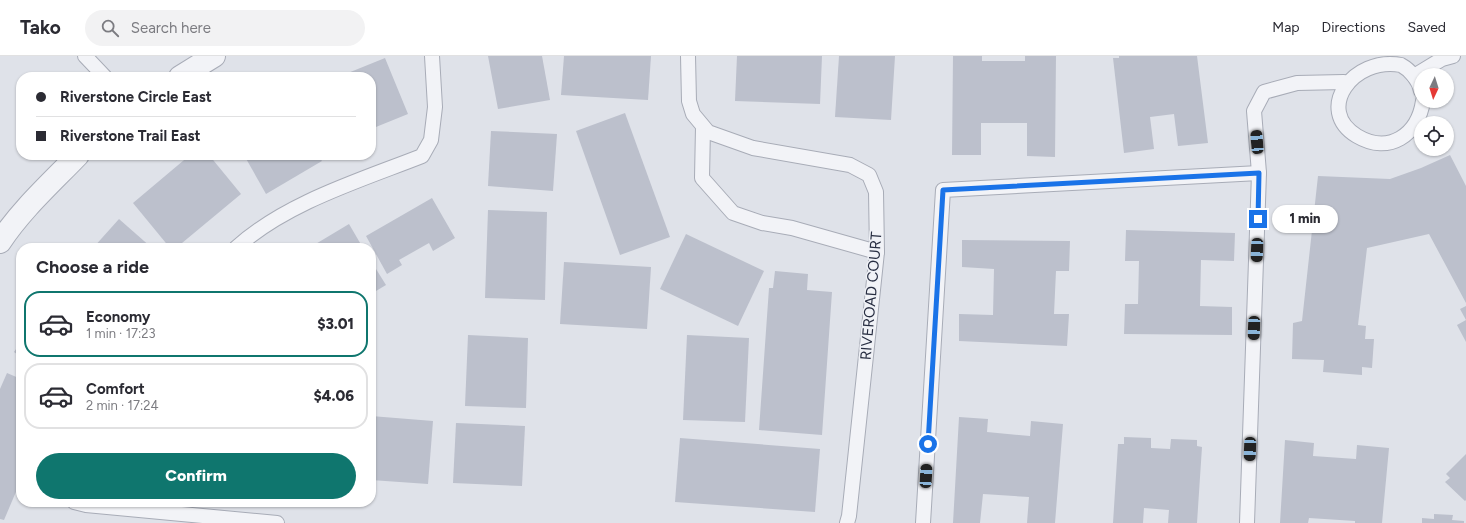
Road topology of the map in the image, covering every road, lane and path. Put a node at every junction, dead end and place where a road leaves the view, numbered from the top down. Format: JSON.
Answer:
{"nodes":[{"id":1,"x":84,"y":56,"type":"edge"},
{"id":2,"x":214,"y":56,"type":"edge"},
{"id":3,"x":432,"y":56,"type":"edge"},
{"id":4,"x":688,"y":56,"type":"edge"},
{"id":5,"x":1454,"y":56,"type":"edge"},
{"id":6,"x":1378,"y":58,"type":"edge"},
{"id":7,"x":1427,"y":68,"type":"edge"},
{"id":8,"x":100,"y":72,"type":"edge"},
{"id":9,"x":188,"y":72,"type":"edge"},
{"id":10,"x":1414,"y":76,"type":"edge"},
{"id":11,"x":1344,"y":82,"type":"junction"},
{"id":12,"x":1422,"y":108,"type":"edge"},
{"id":13,"x":704,"y":127,"type":"junction"},
{"id":14,"x":73,"y":160,"type":"edge"},
{"id":15,"x":1259,"y":173,"type":"junction"},
{"id":16,"x":3,"y":232,"type":"edge"},
{"id":17,"x":242,"y":243,"type":"edge"},
{"id":18,"x":877,"y":252,"type":"junction"},
{"id":19,"x":107,"y":507,"type":"edge"},
{"id":20,"x":277,"y":523,"type":"edge"},
{"id":21,"x":847,"y":523,"type":"edge"},
{"id":22,"x":923,"y":523,"type":"edge"},
{"id":23,"x":1247,"y":523,"type":"edge"}],
"edges":[{"from":1,"to":8,"type":"lane"},
{"from":2,"to":9,"type":"street"},
{"from":3,"to":17,"type":"lane"},
{"from":4,"to":13,"type":"lane","name":"RIVEROAD COURT"},
{"from":5,"to":7,"type":"lane"},
{"from":6,"to":10,"type":"lane"},
{"from":6,"to":11,"type":"lane"},
{"from":11,"to":12,"type":"lane"},
{"from":11,"to":15,"type":"lane"},
{"from":13,"to":18,"type":"lane"},
{"from":13,"to":18,"type":"lane","name":"RIVEROAD COURT"},
{"from":14,"to":16,"type":"street"},
{"from":15,"to":22,"type":"lane"},
{"from":15,"to":23,"type":"lane"},
{"from":18,"to":21,"type":"lane","name":"RIVEROAD COURT"},
{"from":19,"to":20,"type":"lane"}]}
